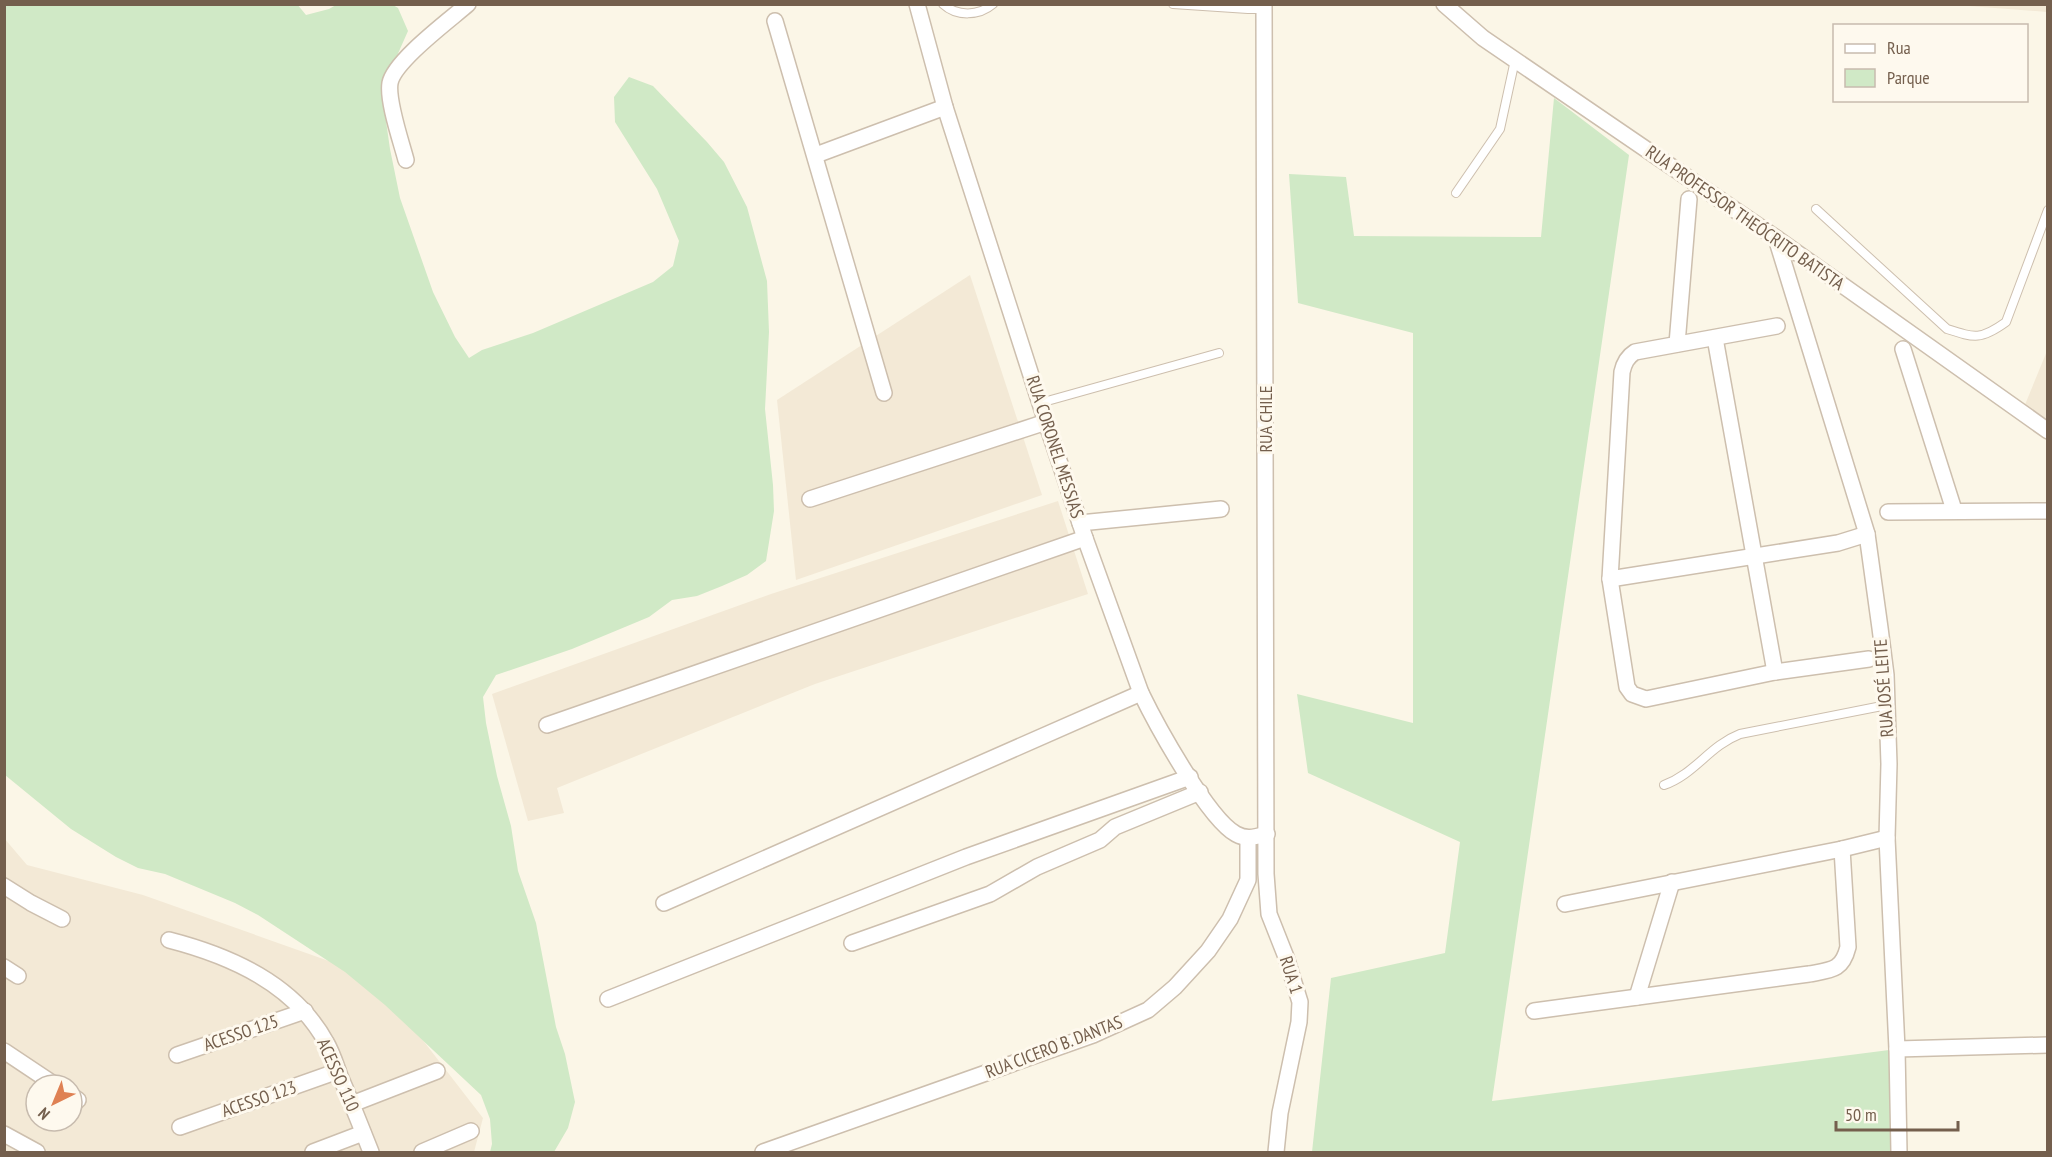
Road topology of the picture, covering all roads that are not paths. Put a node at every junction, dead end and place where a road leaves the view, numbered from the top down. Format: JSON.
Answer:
{"nodes":[{"id":1,"x":468,"y":4,"type":"edge"},
{"id":2,"x":943,"y":4,"type":"edge"},
{"id":3,"x":993,"y":4,"type":"edge"},
{"id":4,"x":1173,"y":4,"type":"edge"},
{"id":5,"x":1444,"y":4,"type":"edge"},
{"id":6,"x":919,"y":6,"type":"edge"},
{"id":7,"x":1264,"y":7,"type":"edge"},
{"id":8,"x":775,"y":21,"type":"dead end"},
{"id":9,"x":1515,"y":60,"type":"junction"},
{"id":10,"x":945,"y":107,"type":"junction"},
{"id":11,"x":816,"y":155,"type":"junction"},
{"id":12,"x":406,"y":160,"type":"dead end"},
{"id":13,"x":1456,"y":193,"type":"dead end"},
{"id":14,"x":1689,"y":199,"type":"dead end"},
{"id":15,"x":1816,"y":209,"type":"dead end"},
{"id":16,"x":2048,"y":210,"type":"edge"},
{"id":17,"x":1776,"y":238,"type":"junction"},
{"id":18,"x":1777,"y":326,"type":"dead end"},
{"id":19,"x":1715,"y":338,"type":"junction"},
{"id":20,"x":1677,"y":344,"type":"junction"},
{"id":21,"x":1903,"y":349,"type":"dead end"},
{"id":22,"x":1219,"y":353,"type":"dead end"},
{"id":23,"x":884,"y":393,"type":"dead end"},
{"id":24,"x":1040,"y":403,"type":"junction"},
{"id":25,"x":1046,"y":422,"type":"junction"},
{"id":26,"x":2048,"y":431,"type":"edge"},
{"id":27,"x":810,"y":499,"type":"dead end"},
{"id":28,"x":1221,"y":509,"type":"dead end"},
{"id":29,"x":1954,"y":510,"type":"junction"},
{"id":30,"x":2048,"y":511,"type":"edge"},
{"id":31,"x":1888,"y":512,"type":"dead end"},
{"id":32,"x":1080,"y":523,"type":"junction"},
{"id":33,"x":1867,"y":534,"type":"junction"},
{"id":34,"x":1085,"y":538,"type":"junction"},
{"id":35,"x":1754,"y":558,"type":"junction"},
{"id":36,"x":1610,"y":579,"type":"junction"},
{"id":37,"x":1869,"y":658,"type":"dead end"},
{"id":38,"x":1775,"y":672,"type":"junction"},
{"id":39,"x":1142,"y":693,"type":"junction"},
{"id":40,"x":1887,"y":705,"type":"junction"},
{"id":41,"x":547,"y":725,"type":"dead end"},
{"id":42,"x":1190,"y":777,"type":"junction"},
{"id":43,"x":1664,"y":785,"type":"dead end"},
{"id":44,"x":1200,"y":792,"type":"junction"},
{"id":45,"x":1267,"y":834,"type":"junction"},
{"id":46,"x":1248,"y":838,"type":"junction"},
{"id":47,"x":1887,"y":838,"type":"junction"},
{"id":48,"x":1842,"y":849,"type":"junction"},
{"id":49,"x":1672,"y":882,"type":"junction"},
{"id":50,"x":4,"y":886,"type":"edge"},
{"id":51,"x":664,"y":903,"type":"dead end"},
{"id":52,"x":1565,"y":904,"type":"dead end"},
{"id":53,"x":62,"y":919,"type":"dead end"},
{"id":54,"x":169,"y":940,"type":"dead end"},
{"id":55,"x":852,"y":943,"type":"dead end"},
{"id":56,"x":4,"y":967,"type":"edge"},
{"id":57,"x":18,"y":976,"type":"dead end"},
{"id":58,"x":1637,"y":997,"type":"junction"},
{"id":59,"x":608,"y":999,"type":"dead end"},
{"id":60,"x":305,"y":1011,"type":"junction"},
{"id":61,"x":1534,"y":1011,"type":"dead end"},
{"id":62,"x":2048,"y":1045,"type":"edge"},
{"id":63,"x":1897,"y":1048,"type":"junction"},
{"id":64,"x":4,"y":1051,"type":"edge"},
{"id":65,"x":177,"y":1055,"type":"dead end"},
{"id":66,"x":338,"y":1071,"type":"junction"},
{"id":67,"x":437,"y":1071,"type":"dead end"},
{"id":68,"x":37,"y":1073,"type":"edge"},
{"id":69,"x":352,"y":1104,"type":"junction"},
{"id":70,"x":180,"y":1127,"type":"dead end"},
{"id":71,"x":471,"y":1131,"type":"dead end"},
{"id":72,"x":363,"y":1132,"type":"junction"},
{"id":73,"x":4,"y":1134,"type":"edge"},
{"id":74,"x":37,"y":1152,"type":"edge"},
{"id":75,"x":313,"y":1152,"type":"edge"},
{"id":76,"x":371,"y":1152,"type":"edge"},
{"id":77,"x":422,"y":1152,"type":"edge"},
{"id":78,"x":764,"y":1152,"type":"edge"},
{"id":79,"x":1276,"y":1152,"type":"edge"},
{"id":80,"x":1899,"y":1152,"type":"edge"}],
"edges":[{"from":1,"to":12,"type":"street"},
{"from":2,"to":3,"type":"lane"},
{"from":4,"to":7,"type":"lane"},
{"from":5,"to":9,"type":"street","name":"RUA PROFESSOR THEÓCRITO BATISTA"},
{"from":6,"to":10,"type":"street","name":"RUA CORONEL MESSIAS"},
{"from":7,"to":45,"type":"street","name":"RUA CHILE"},
{"from":8,"to":11,"type":"street"},
{"from":9,"to":13,"type":"lane"},
{"from":9,"to":17,"type":"street","name":"RUA PROFESSOR THEÓCRITO BATISTA"},
{"from":10,"to":11,"type":"street"},
{"from":10,"to":24,"type":"street","name":"RUA CORONEL MESSIAS"},
{"from":11,"to":23,"type":"street"},
{"from":14,"to":20,"type":"street"},
{"from":15,"to":16,"type":"lane"},
{"from":17,"to":26,"type":"street","name":"RUA PROFESSOR THEÓCRITO BATISTA"},
{"from":17,"to":33,"type":"street","name":"RUA JOSÉ LEITE"},
{"from":18,"to":19,"type":"street"},
{"from":19,"to":20,"type":"street"},
{"from":19,"to":35,"type":"street"},
{"from":20,"to":36,"type":"street"},
{"from":21,"to":29,"type":"street"},
{"from":22,"to":24,"type":"lane"},
{"from":24,"to":25,"type":"street","name":"RUA CORONEL MESSIAS"},
{"from":25,"to":27,"type":"street"},
{"from":25,"to":32,"type":"street","name":"RUA CORONEL MESSIAS"},
{"from":28,"to":32,"type":"street"},
{"from":29,"to":30,"type":"street"},
{"from":29,"to":31,"type":"street"},
{"from":32,"to":34,"type":"street","name":"RUA CORONEL MESSIAS"},
{"from":33,"to":35,"type":"street"},
{"from":33,"to":40,"type":"street","name":"RUA JOSÉ LEITE"},
{"from":34,"to":39,"type":"street","name":"RUA CORONEL MESSIAS"},
{"from":34,"to":41,"type":"street"},
{"from":35,"to":36,"type":"street"},
{"from":35,"to":38,"type":"street"},
{"from":36,"to":38,"type":"street"},
{"from":37,"to":38,"type":"street"},
{"from":39,"to":42,"type":"street","name":"RUA CORONEL MESSIAS"},
{"from":39,"to":51,"type":"street"},
{"from":40,"to":43,"type":"lane"},
{"from":40,"to":47,"type":"street","name":"RUA JOSÉ LEITE"},
{"from":42,"to":44,"type":"street","name":"RUA CORONEL MESSIAS"},
{"from":42,"to":59,"type":"street"},
{"from":44,"to":46,"type":"street","name":"RUA CORONEL MESSIAS"},
{"from":44,"to":55,"type":"street"},
{"from":45,"to":46,"type":"street"},
{"from":45,"to":79,"type":"street","name":"RUA 1"},
{"from":46,"to":78,"type":"street","name":"RUA CICERO B. DANTAS"},
{"from":47,"to":48,"type":"street"},
{"from":47,"to":63,"type":"street","name":"RUA JOSÉ LEITE"},
{"from":48,"to":49,"type":"street"},
{"from":48,"to":58,"type":"street"},
{"from":49,"to":52,"type":"street"},
{"from":49,"to":58,"type":"street"},
{"from":50,"to":53,"type":"street"},
{"from":54,"to":60,"type":"street","name":"ACESSO 110"},
{"from":56,"to":57,"type":"street"},
{"from":58,"to":61,"type":"street"},
{"from":60,"to":65,"type":"street","name":"ACESSO 125"},
{"from":60,"to":66,"type":"street","name":"ACESSO 110"},
{"from":62,"to":63,"type":"street"},
{"from":63,"to":80,"type":"street","name":"RUA JOSÉ LEITE"},
{"from":64,"to":68,"type":"street"},
{"from":66,"to":69,"type":"street","name":"ACESSO 110"},
{"from":66,"to":70,"type":"street","name":"ACESSO 123"},
{"from":67,"to":69,"type":"street"},
{"from":69,"to":72,"type":"street","name":"ACESSO 110"},
{"from":71,"to":77,"type":"street"},
{"from":72,"to":75,"type":"street"},
{"from":72,"to":76,"type":"street","name":"ACESSO 110"},
{"from":73,"to":74,"type":"street"}]}
